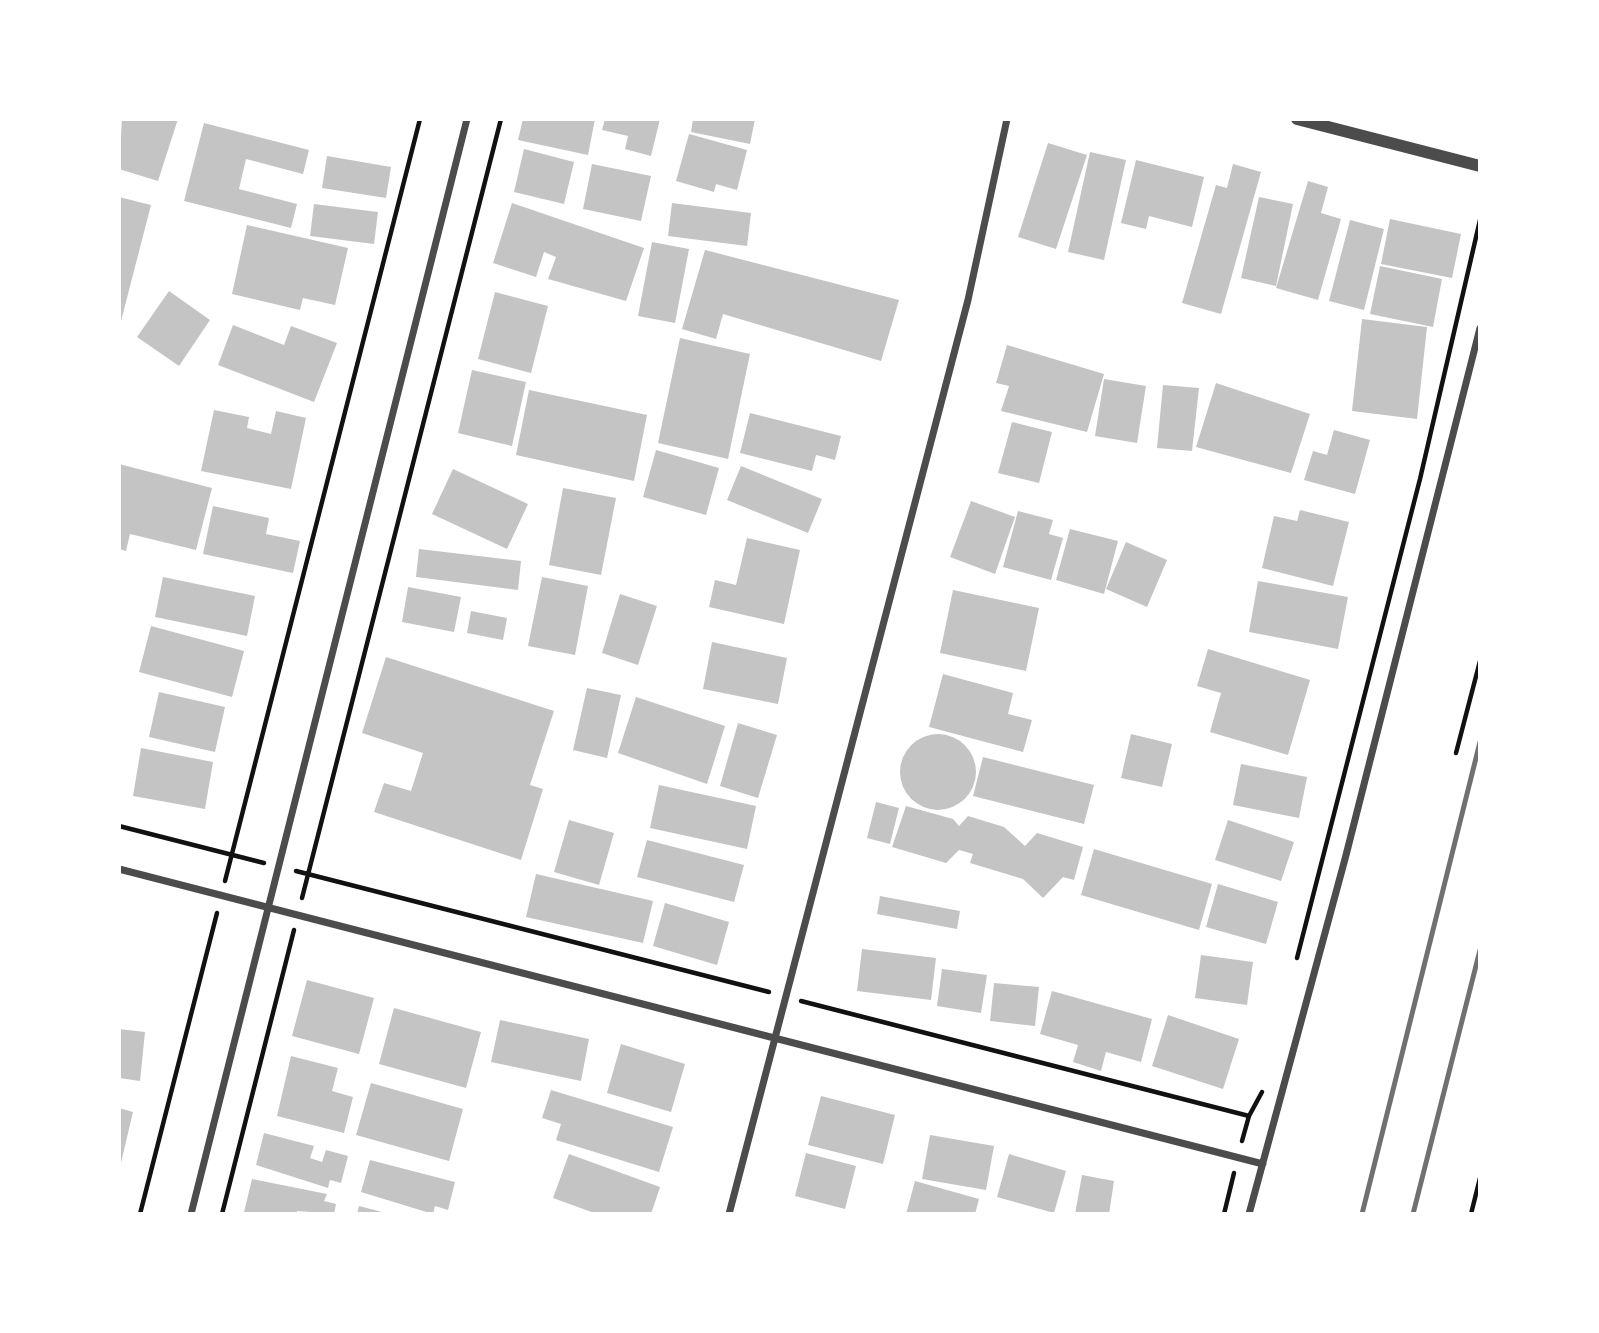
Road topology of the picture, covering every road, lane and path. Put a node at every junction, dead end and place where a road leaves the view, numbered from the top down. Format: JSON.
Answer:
{"nodes":[{"id":1,"x":420,"y":119,"type":"edge"},
{"id":2,"x":467,"y":119,"type":"edge"},
{"id":3,"x":501,"y":119,"type":"edge"},
{"id":4,"x":1007,"y":119,"type":"edge"},
{"id":5,"x":1297,"y":119,"type":"edge"},
{"id":6,"x":1480,"y":166,"type":"edge"},
{"id":7,"x":1480,"y":220,"type":"edge"},
{"id":8,"x":1480,"y":328,"type":"edge"},
{"id":9,"x":1480,"y":661,"type":"edge"},
{"id":10,"x":1456,"y":753,"type":"dead end"},
{"id":11,"x":119,"y":826,"type":"edge"},
{"id":12,"x":232,"y":855,"type":"junction"},
{"id":13,"x":280,"y":867,"type":"junction"},
{"id":14,"x":119,"y":869,"type":"edge"},
{"id":15,"x":308,"y":874,"type":"junction"},
{"id":16,"x":222,"y":895,"type":"junction"},
{"id":17,"x":270,"y":908,"type":"junction"},
{"id":18,"x":298,"y":915,"type":"junction"},
{"id":19,"x":1294,"y":967,"type":"dead end"},
{"id":20,"x":785,"y":997,"type":"junction"},
{"id":21,"x":775,"y":1036,"type":"junction"},
{"id":22,"x":1263,"y":1089,"type":"dead end"},
{"id":23,"x":1249,"y":1115,"type":"junction"},
{"id":24,"x":1238,"y":1158,"type":"junction"},
{"id":25,"x":1263,"y":1164,"type":"junction"},
{"id":26,"x":1480,"y":1178,"type":"edge"},
{"id":27,"x":140,"y":1214,"type":"edge"},
{"id":28,"x":191,"y":1214,"type":"edge"},
{"id":29,"x":222,"y":1214,"type":"edge"},
{"id":30,"x":729,"y":1214,"type":"edge"},
{"id":31,"x":1224,"y":1214,"type":"edge"},
{"id":32,"x":1249,"y":1214,"type":"edge"},
{"id":33,"x":1471,"y":1214,"type":"edge"}],
"edges":[{"from":1,"to":12,"type":"path"},
{"from":2,"to":13,"type":"street"},
{"from":3,"to":15,"type":"path"},
{"from":4,"to":20,"type":"street"},
{"from":5,"to":6,"type":"street"},
{"from":7,"to":19,"type":"path"},
{"from":8,"to":25,"type":"street"},
{"from":9,"to":10,"type":"path"},
{"from":11,"to":12,"type":"path"},
{"from":12,"to":13,"type":"path"},
{"from":12,"to":16,"type":"path"},
{"from":13,"to":15,"type":"path"},
{"from":13,"to":17,"type":"street"},
{"from":14,"to":16,"type":"street"},
{"from":15,"to":18,"type":"path"},
{"from":15,"to":20,"type":"path"},
{"from":16,"to":17,"type":"street"},
{"from":16,"to":27,"type":"path"},
{"from":17,"to":18,"type":"street"},
{"from":17,"to":28,"type":"street"},
{"from":18,"to":21,"type":"street"},
{"from":18,"to":29,"type":"path"},
{"from":20,"to":21,"type":"street"},
{"from":20,"to":23,"type":"path"},
{"from":21,"to":24,"type":"street"},
{"from":21,"to":30,"type":"street"},
{"from":22,"to":23,"type":"path"},
{"from":23,"to":24,"type":"path"},
{"from":24,"to":25,"type":"street"},
{"from":24,"to":31,"type":"path"},
{"from":25,"to":32,"type":"street"},
{"from":26,"to":33,"type":"path"}]}
